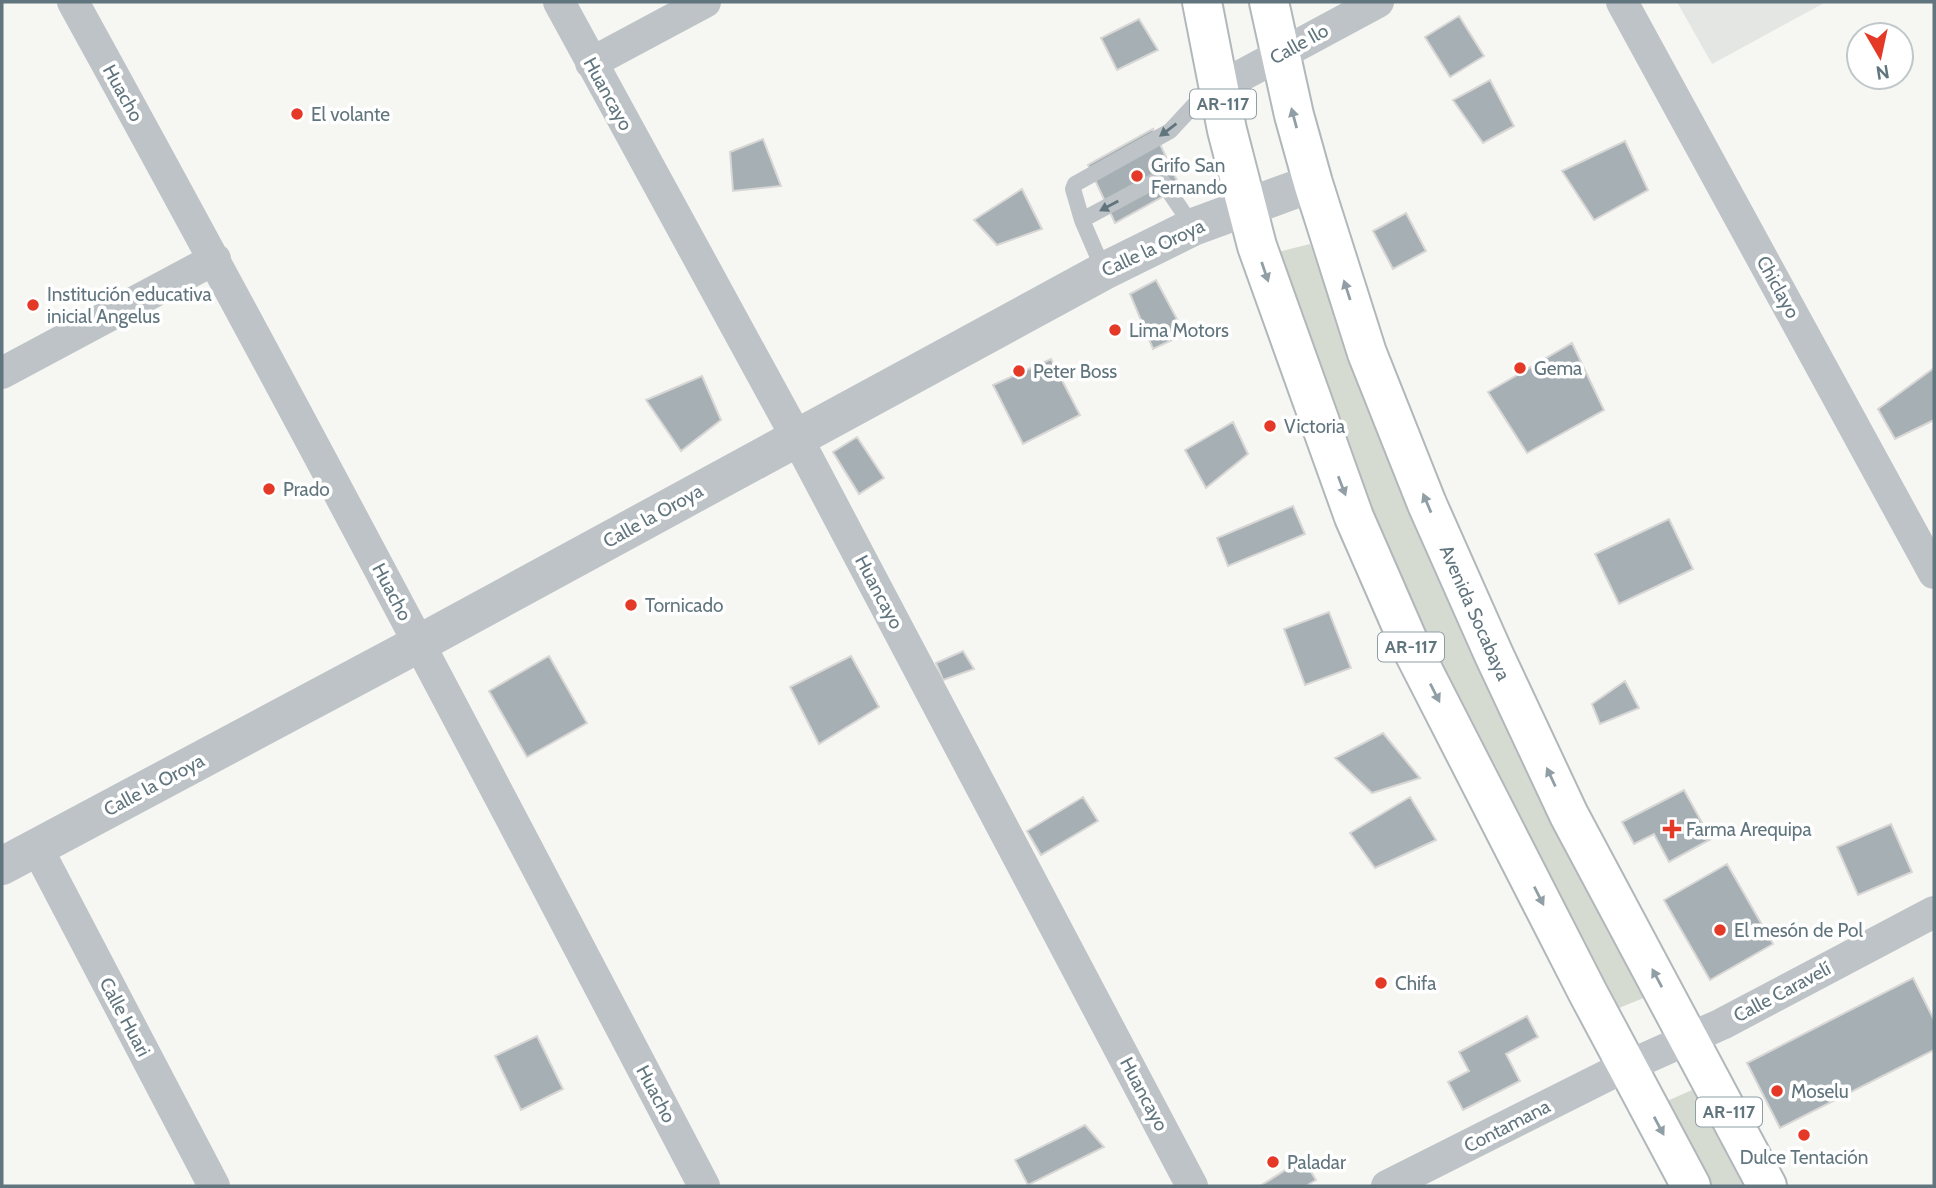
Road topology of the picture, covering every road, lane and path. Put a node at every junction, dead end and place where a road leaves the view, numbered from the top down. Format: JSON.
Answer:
{"nodes":[{"id":1,"x":73,"y":2,"type":"edge"},
{"id":2,"x":559,"y":2,"type":"edge"},
{"id":3,"x":705,"y":2,"type":"edge"},
{"id":4,"x":1202,"y":2,"type":"edge"},
{"id":5,"x":1269,"y":2,"type":"edge"},
{"id":6,"x":1378,"y":2,"type":"edge"},
{"id":7,"x":1622,"y":2,"type":"edge"},
{"id":8,"x":1280,"y":55,"type":"junction"},
{"id":9,"x":591,"y":63,"type":"junction"},
{"id":10,"x":1220,"y":87,"type":"junction"},
{"id":11,"x":1313,"y":183,"type":"junction"},
{"id":12,"x":1246,"y":207,"type":"junction"},
{"id":13,"x":1082,"y":220,"type":"junction"},
{"id":14,"x":1193,"y":227,"type":"junction"},
{"id":15,"x":215,"y":259,"type":"junction"},
{"id":16,"x":1104,"y":271,"type":"junction"},
{"id":17,"x":2,"y":373,"type":"edge"},
{"id":18,"x":797,"y":438,"type":"junction"},
{"id":19,"x":1934,"y":573,"type":"edge"},
{"id":20,"x":420,"y":643,"type":"junction"},
{"id":21,"x":37,"y":848,"type":"junction"},
{"id":22,"x":2,"y":866,"type":"edge"},
{"id":23,"x":1934,"y":912,"type":"edge"},
{"id":24,"x":1689,"y":1038,"type":"junction"},
{"id":25,"x":1626,"y":1066,"type":"junction"},
{"id":26,"x":214,"y":1186,"type":"edge"},
{"id":27,"x":704,"y":1186,"type":"edge"},
{"id":28,"x":1192,"y":1186,"type":"edge"},
{"id":29,"x":1387,"y":1186,"type":"edge"},
{"id":30,"x":1691,"y":1186,"type":"edge"},
{"id":31,"x":1767,"y":1186,"type":"edge"}],
"edges":[{"from":1,"to":15,"type":"street","name":"Huacho"},
{"from":2,"to":9,"type":"street","name":"Huancayo"},
{"from":3,"to":9,"type":"street"},
{"from":4,"to":10,"type":"main road","number":"AR-117"},
{"from":5,"to":8,"type":"main road","name":"Avenida Socabaya","number":"AR-117"},
{"from":6,"to":8,"type":"street","name":"Calle Ilo"},
{"from":7,"to":19,"type":"street","name":"Chiclayo"},
{"from":8,"to":10,"type":"street","name":"Calle Ilo"},
{"from":11,"to":8,"type":"main road","name":"Avenida Socabaya","number":"AR-117","one_way":true},
{"from":9,"to":18,"type":"street","name":"Huancayo"},
{"from":10,"to":12,"type":"main road","number":"AR-117"},
{"from":10,"to":13,"type":"lane","one_way":true},
{"from":11,"to":12,"type":"street","name":"Calle la Oroya"},
{"from":24,"to":11,"type":"main road","name":"Avenida Socabaya","number":"AR-117","one_way":true},
{"from":12,"to":14,"type":"street","name":"Calle la Oroya"},
{"from":12,"to":25,"type":"main road","number":"AR-117","one_way":true},
{"from":14,"to":13,"type":"lane","one_way":true},
{"from":13,"to":16,"type":"lane"},
{"from":14,"to":16,"type":"street","name":"Calle la Oroya"},
{"from":15,"to":17,"type":"street"},
{"from":15,"to":20,"type":"street","name":"Huacho"},
{"from":16,"to":18,"type":"street","name":"Calle la Oroya"},
{"from":18,"to":20,"type":"street","name":"Calle la Oroya"},
{"from":18,"to":28,"type":"street","name":"Huancayo"},
{"from":20,"to":21,"type":"street","name":"Calle la Oroya"},
{"from":20,"to":27,"type":"street","name":"Huacho"},
{"from":21,"to":22,"type":"street","name":"Calle la Oroya"},
{"from":21,"to":26,"type":"street","name":"Calle Huari"},
{"from":23,"to":24,"type":"street","name":"Calle Caravelí"},
{"from":24,"to":25,"type":"street","name":"Calle Caravelí"},
{"from":24,"to":31,"type":"main road","name":"Avenida Socabaya","number":"AR-117"},
{"from":25,"to":29,"type":"street","name":"Contamana"},
{"from":25,"to":30,"type":"main road","number":"AR-117","one_way":true}]}
